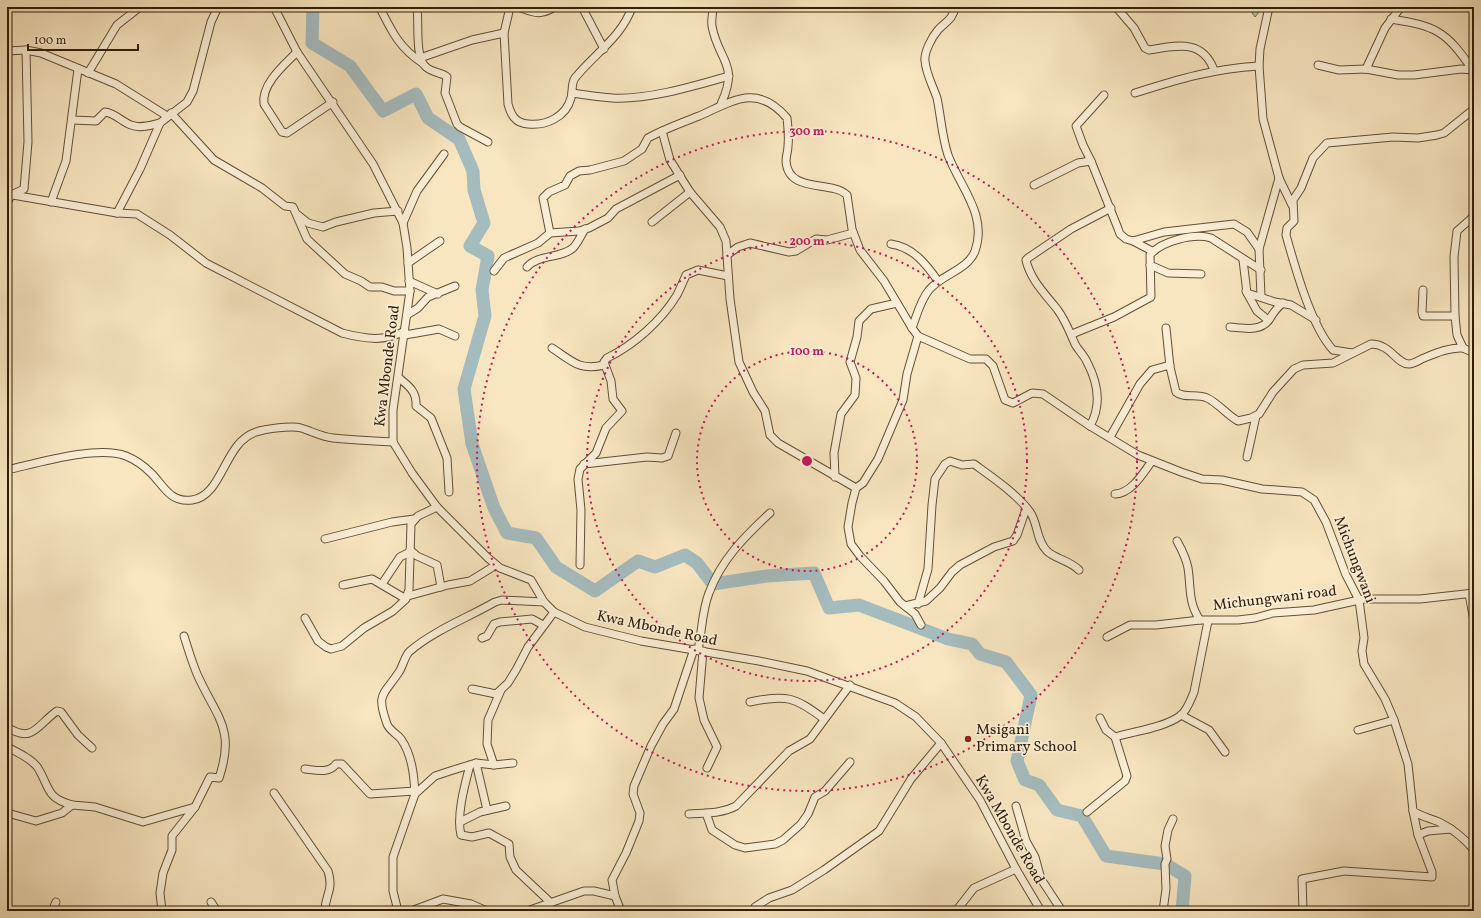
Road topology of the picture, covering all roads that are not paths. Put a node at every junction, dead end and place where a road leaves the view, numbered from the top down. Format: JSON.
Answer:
{"nodes":[{"id":1,"x":140,"y":7,"type":"edge"},
{"id":2,"x":218,"y":7,"type":"edge"},
{"id":3,"x":274,"y":7,"type":"edge"},
{"id":4,"x":417,"y":7,"type":"edge"},
{"id":5,"x":510,"y":7,"type":"edge"},
{"id":6,"x":518,"y":7,"type":"edge"},
{"id":7,"x":555,"y":7,"type":"edge"},
{"id":8,"x":582,"y":7,"type":"edge"},
{"id":9,"x":632,"y":7,"type":"edge"},
{"id":10,"x":713,"y":7,"type":"edge"},
{"id":11,"x":955,"y":7,"type":"edge"},
{"id":12,"x":1116,"y":7,"type":"edge"},
{"id":13,"x":1269,"y":7,"type":"edge"},
{"id":14,"x":1401,"y":7,"type":"edge"},
{"id":15,"x":381,"y":10,"type":"dead end"},
{"id":16,"x":1391,"y":19,"type":"junction"},
{"id":17,"x":504,"y":33,"type":"junction"},
{"id":18,"x":604,"y":49,"type":"junction"},
{"id":19,"x":26,"y":50,"type":"junction"},
{"id":20,"x":7,"y":51,"type":"edge"},
{"id":21,"x":297,"y":52,"type":"junction"},
{"id":22,"x":421,"y":60,"type":"junction"},
{"id":23,"x":1318,"y":65,"type":"dead end"},
{"id":24,"x":1259,"y":66,"type":"junction"},
{"id":25,"x":78,"y":69,"type":"junction"},
{"id":26,"x":1366,"y":69,"type":"junction"},
{"id":27,"x":1214,"y":70,"type":"junction"},
{"id":28,"x":1473,"y":70,"type":"edge"},
{"id":29,"x":88,"y":73,"type":"junction"},
{"id":30,"x":729,"y":76,"type":"junction"},
{"id":31,"x":572,"y":93,"type":"junction"},
{"id":32,"x":1135,"y":93,"type":"dead end"},
{"id":33,"x":1104,"y":95,"type":"dead end"},
{"id":34,"x":333,"y":102,"type":"junction"},
{"id":35,"x":721,"y":104,"type":"junction"},
{"id":36,"x":1474,"y":109,"type":"edge"},
{"id":37,"x":169,"y":115,"type":"junction"},
{"id":38,"x":72,"y":120,"type":"junction"},
{"id":39,"x":160,"y":123,"type":"junction"},
{"id":40,"x":662,"y":131,"type":"junction"},
{"id":41,"x":488,"y":142,"type":"dead end"},
{"id":42,"x":444,"y":154,"type":"dead end"},
{"id":43,"x":1091,"y":161,"type":"junction"},
{"id":44,"x":680,"y":175,"type":"junction"},
{"id":45,"x":1279,"y":178,"type":"junction"},
{"id":46,"x":1034,"y":185,"type":"dead end"},
{"id":47,"x":690,"y":192,"type":"junction"},
{"id":48,"x":9,"y":194,"type":"edge"},
{"id":49,"x":51,"y":202,"type":"junction"},
{"id":50,"x":7,"y":203,"type":"edge"},
{"id":51,"x":1292,"y":205,"type":"junction"},
{"id":52,"x":1111,"y":208,"type":"junction"},
{"id":53,"x":296,"y":212,"type":"junction"},
{"id":54,"x":398,"y":212,"type":"junction"},
{"id":55,"x":117,"y":213,"type":"junction"},
{"id":56,"x":1474,"y":216,"type":"edge"},
{"id":57,"x":652,"y":222,"type":"dead end"},
{"id":58,"x":403,"y":223,"type":"junction"},
{"id":59,"x":585,"y":229,"type":"junction"},
{"id":60,"x":550,"y":233,"type":"junction"},
{"id":61,"x":853,"y":233,"type":"junction"},
{"id":62,"x":440,"y":241,"type":"dead end"},
{"id":63,"x":1133,"y":241,"type":"junction"},
{"id":64,"x":891,"y":244,"type":"dead end"},
{"id":65,"x":1259,"y":249,"type":"junction"},
{"id":66,"x":1152,"y":251,"type":"junction"},
{"id":67,"x":727,"y":255,"type":"junction"},
{"id":68,"x":1243,"y":260,"type":"junction"},
{"id":69,"x":408,"y":263,"type":"junction"},
{"id":70,"x":1150,"y":265,"type":"junction"},
{"id":71,"x":527,"y":267,"type":"dead end"},
{"id":72,"x":1260,"y":270,"type":"junction"},
{"id":73,"x":494,"y":271,"type":"dead end"},
{"id":74,"x":1202,"y":274,"type":"dead end"},
{"id":75,"x":728,"y":276,"type":"junction"},
{"id":76,"x":409,"y":281,"type":"junction"},
{"id":77,"x":938,"y":281,"type":"junction"},
{"id":78,"x":455,"y":286,"type":"dead end"},
{"id":79,"x":1423,"y":290,"type":"dead end"},
{"id":80,"x":410,"y":291,"type":"junction"},
{"id":81,"x":1246,"y":291,"type":"junction"},
{"id":82,"x":438,"y":294,"type":"junction"},
{"id":83,"x":1262,"y":296,"type":"junction"},
{"id":84,"x":897,"y":303,"type":"junction"},
{"id":85,"x":1283,"y":303,"type":"junction"},
{"id":86,"x":407,"y":315,"type":"junction"},
{"id":87,"x":1455,"y":316,"type":"junction"},
{"id":88,"x":1268,"y":320,"type":"junction"},
{"id":89,"x":1316,"y":320,"type":"junction"},
{"id":90,"x":1230,"y":327,"type":"dead end"},
{"id":91,"x":912,"y":328,"type":"junction"},
{"id":92,"x":1166,"y":328,"type":"dead end"},
{"id":93,"x":405,"y":333,"type":"junction"},
{"id":94,"x":1072,"y":334,"type":"junction"},
{"id":95,"x":455,"y":336,"type":"dead end"},
{"id":96,"x":918,"y":336,"type":"junction"},
{"id":97,"x":552,"y":348,"type":"dead end"},
{"id":98,"x":1463,"y":348,"type":"junction"},
{"id":99,"x":1352,"y":353,"type":"junction"},
{"id":100,"x":1474,"y":353,"type":"edge"},
{"id":101,"x":604,"y":365,"type":"junction"},
{"id":102,"x":1170,"y":365,"type":"junction"},
{"id":103,"x":399,"y":378,"type":"junction"},
{"id":104,"x":1256,"y":416,"type":"junction"},
{"id":105,"x":1090,"y":426,"type":"junction"},
{"id":106,"x":676,"y":433,"type":"dead end"},
{"id":107,"x":1111,"y":438,"type":"junction"},
{"id":108,"x":393,"y":442,"type":"junction"},
{"id":109,"x":1247,"y":457,"type":"dead end"},
{"id":110,"x":1152,"y":461,"type":"junction"},
{"id":111,"x":584,"y":464,"type":"junction"},
{"id":112,"x":7,"y":470,"type":"edge"},
{"id":113,"x":835,"y":477,"type":"junction"},
{"id":114,"x":856,"y":488,"type":"junction"},
{"id":115,"x":448,"y":492,"type":"dead end"},
{"id":116,"x":1115,"y":494,"type":"dead end"},
{"id":117,"x":437,"y":507,"type":"junction"},
{"id":118,"x":1026,"y":508,"type":"junction"},
{"id":119,"x":770,"y":513,"type":"dead end"},
{"id":120,"x":414,"y":519,"type":"junction"},
{"id":121,"x":325,"y":539,"type":"dead end"},
{"id":122,"x":1177,"y":541,"type":"dead end"},
{"id":123,"x":410,"y":551,"type":"junction"},
{"id":124,"x":496,"y":565,"type":"junction"},
{"id":125,"x":580,"y":565,"type":"dead end"},
{"id":126,"x":1079,"y":570,"type":"dead end"},
{"id":127,"x":382,"y":584,"type":"junction"},
{"id":128,"x":343,"y":585,"type":"dead end"},
{"id":129,"x":441,"y":587,"type":"junction"},
{"id":130,"x":1471,"y":594,"type":"edge"},
{"id":131,"x":407,"y":597,"type":"junction"},
{"id":132,"x":1359,"y":600,"type":"junction"},
{"id":133,"x":544,"y":602,"type":"junction"},
{"id":134,"x":918,"y":604,"type":"junction"},
{"id":135,"x":905,"y":606,"type":"junction"},
{"id":136,"x":554,"y":612,"type":"junction"},
{"id":137,"x":305,"y":618,"type":"dead end"},
{"id":138,"x":1204,"y":620,"type":"junction"},
{"id":139,"x":1474,"y":621,"type":"edge"},
{"id":140,"x":543,"y":625,"type":"junction"},
{"id":141,"x":921,"y":625,"type":"dead end"},
{"id":142,"x":184,"y":636,"type":"dead end"},
{"id":143,"x":482,"y":638,"type":"dead end"},
{"id":144,"x":1107,"y":638,"type":"dead end"},
{"id":145,"x":698,"y":650,"type":"junction"},
{"id":146,"x":850,"y":685,"type":"junction"},
{"id":147,"x":472,"y":689,"type":"dead end"},
{"id":148,"x":501,"y":690,"type":"junction"},
{"id":149,"x":750,"y":702,"type":"dead end"},
{"id":150,"x":1181,"y":715,"type":"junction"},
{"id":151,"x":1100,"y":718,"type":"dead end"},
{"id":152,"x":824,"y":719,"type":"junction"},
{"id":153,"x":1394,"y":720,"type":"junction"},
{"id":154,"x":7,"y":727,"type":"edge"},
{"id":155,"x":1358,"y":730,"type":"dead end"},
{"id":156,"x":1115,"y":737,"type":"junction"},
{"id":157,"x":941,"y":744,"type":"junction"},
{"id":158,"x":7,"y":747,"type":"edge"},
{"id":159,"x":92,"y":748,"type":"dead end"},
{"id":160,"x":1225,"y":752,"type":"dead end"},
{"id":161,"x":850,"y":762,"type":"dead end"},
{"id":162,"x":513,"y":763,"type":"dead end"},
{"id":163,"x":473,"y":764,"type":"junction"},
{"id":164,"x":494,"y":765,"type":"junction"},
{"id":165,"x":707,"y":768,"type":"dead end"},
{"id":166,"x":305,"y":769,"type":"dead end"},
{"id":167,"x":274,"y":793,"type":"dead end"},
{"id":168,"x":415,"y":793,"type":"junction"},
{"id":169,"x":72,"y":805,"type":"junction"},
{"id":170,"x":506,"y":806,"type":"dead end"},
{"id":171,"x":1016,"y":806,"type":"dead end"},
{"id":172,"x":195,"y":808,"type":"junction"},
{"id":173,"x":487,"y":810,"type":"junction"},
{"id":174,"x":1413,"y":811,"type":"junction"},
{"id":175,"x":1087,"y":812,"type":"dead end"},
{"id":176,"x":706,"y":813,"type":"junction"},
{"id":177,"x":689,"y":814,"type":"dead end"},
{"id":178,"x":7,"y":816,"type":"edge"},
{"id":179,"x":1173,"y":819,"type":"dead end"},
{"id":180,"x":460,"y":822,"type":"junction"},
{"id":181,"x":1451,"y":829,"type":"junction"},
{"id":182,"x":1418,"y":835,"type":"junction"},
{"id":183,"x":1474,"y":850,"type":"edge"},
{"id":184,"x":1016,"y":869,"type":"junction"},
{"id":185,"x":615,"y":896,"type":"junction"},
{"id":186,"x":56,"y":902,"type":"dead end"},
{"id":187,"x":210,"y":902,"type":"dead end"},
{"id":188,"x":549,"y":902,"type":"junction"},
{"id":189,"x":52,"y":911,"type":"edge"},
{"id":190,"x":162,"y":911,"type":"edge"},
{"id":191,"x":217,"y":911,"type":"edge"},
{"id":192,"x":325,"y":911,"type":"edge"},
{"id":193,"x":398,"y":911,"type":"edge"},
{"id":194,"x":411,"y":911,"type":"edge"},
{"id":195,"x":487,"y":911,"type":"edge"},
{"id":196,"x":527,"y":911,"type":"edge"},
{"id":197,"x":552,"y":911,"type":"edge"},
{"id":198,"x":621,"y":911,"type":"edge"},
{"id":199,"x":753,"y":911,"type":"edge"},
{"id":200,"x":956,"y":911,"type":"edge"},
{"id":201,"x":1041,"y":911,"type":"edge"},
{"id":202,"x":1062,"y":911,"type":"edge"},
{"id":203,"x":1163,"y":911,"type":"edge"},
{"id":204,"x":1303,"y":911,"type":"edge"}],
"edges":[{"from":1,"to":29,"type":"street"},
{"from":2,"to":37,"type":"street"},
{"from":3,"to":21,"type":"street","name":"Kwa Mbonde Road"},
{"from":4,"to":22,"type":"street"},
{"from":5,"to":17,"type":"street"},
{"from":6,"to":7,"type":"street"},
{"from":8,"to":18,"type":"street"},
{"from":9,"to":18,"type":"street"},
{"from":10,"to":30,"type":"street"},
{"from":11,"to":77,"type":"street"},
{"from":12,"to":27,"type":"street"},
{"from":13,"to":24,"type":"street"},
{"from":14,"to":16,"type":"street"},
{"from":15,"to":22,"type":"street"},
{"from":16,"to":26,"type":"street"},
{"from":16,"to":28,"type":"street"},
{"from":17,"to":22,"type":"street"},
{"from":17,"to":31,"type":"street"},
{"from":18,"to":31,"type":"street"},
{"from":19,"to":20,"type":"street"},
{"from":19,"to":25,"type":"street"},
{"from":19,"to":48,"type":"street"},
{"from":21,"to":34,"type":"street","name":"Kwa Mbonde Road"},
{"from":21,"to":34,"type":"street"},
{"from":22,"to":41,"type":"street"},
{"from":23,"to":26,"type":"street"},
{"from":24,"to":27,"type":"street"},
{"from":24,"to":45,"type":"street"},
{"from":25,"to":29,"type":"street"},
{"from":25,"to":38,"type":"street"},
{"from":26,"to":28,"type":"street"},
{"from":27,"to":32,"type":"street"},
{"from":29,"to":37,"type":"street"},
{"from":30,"to":31,"type":"street"},
{"from":30,"to":35,"type":"street"},
{"from":33,"to":43,"type":"street"},
{"from":34,"to":54,"type":"street","name":"Kwa Mbonde Road"},
{"from":35,"to":40,"type":"street"},
{"from":35,"to":61,"type":"street"},
{"from":36,"to":51,"type":"street"},
{"from":37,"to":39,"type":"street"},
{"from":37,"to":53,"type":"street"},
{"from":38,"to":39,"type":"street"},
{"from":38,"to":49,"type":"street"},
{"from":39,"to":55,"type":"street"},
{"from":40,"to":44,"type":"street"},
{"from":40,"to":60,"type":"street"},
{"from":42,"to":58,"type":"street"},
{"from":43,"to":46,"type":"street"},
{"from":43,"to":52,"type":"street"},
{"from":44,"to":47,"type":"street"},
{"from":44,"to":59,"type":"street"},
{"from":45,"to":51,"type":"street"},
{"from":45,"to":65,"type":"street"},
{"from":47,"to":57,"type":"street"},
{"from":47,"to":67,"type":"street"},
{"from":48,"to":49,"type":"street"},
{"from":48,"to":50,"type":"street"},
{"from":49,"to":55,"type":"street"},
{"from":51,"to":89,"type":"street"},
{"from":52,"to":63,"type":"street"},
{"from":52,"to":94,"type":"street"},
{"from":53,"to":54,"type":"street"},
{"from":53,"to":80,"type":"street"},
{"from":54,"to":58,"type":"street","name":"Kwa Mbonde Road"},
{"from":55,"to":93,"type":"street"},
{"from":56,"to":87,"type":"street"},
{"from":58,"to":69,"type":"street","name":"Kwa Mbonde Road"},
{"from":59,"to":60,"type":"street"},
{"from":59,"to":71,"type":"street"},
{"from":60,"to":73,"type":"street"},
{"from":61,"to":67,"type":"street"},
{"from":61,"to":84,"type":"street"},
{"from":62,"to":69,"type":"street"},
{"from":63,"to":65,"type":"street"},
{"from":63,"to":66,"type":"street"},
{"from":64,"to":77,"type":"street"},
{"from":65,"to":72,"type":"street"},
{"from":66,"to":68,"type":"street"},
{"from":66,"to":70,"type":"street"},
{"from":67,"to":75,"type":"street"},
{"from":68,"to":72,"type":"street"},
{"from":68,"to":81,"type":"street"},
{"from":69,"to":76,"type":"street","name":"Kwa Mbonde Road"},
{"from":70,"to":74,"type":"street"},
{"from":70,"to":94,"type":"street"},
{"from":72,"to":83,"type":"street"},
{"from":75,"to":101,"type":"street"},
{"from":75,"to":113,"type":"street"},
{"from":76,"to":80,"type":"street","name":"Kwa Mbonde Road"},
{"from":76,"to":82,"type":"street"},
{"from":77,"to":91,"type":"street"},
{"from":78,"to":82,"type":"street"},
{"from":79,"to":87,"type":"street"},
{"from":80,"to":86,"type":"street","name":"Kwa Mbonde Road"},
{"from":81,"to":83,"type":"street"},
{"from":81,"to":88,"type":"street"},
{"from":82,"to":86,"type":"street"},
{"from":83,"to":85,"type":"street"},
{"from":84,"to":91,"type":"street"},
{"from":84,"to":113,"type":"street"},
{"from":85,"to":88,"type":"street"},
{"from":85,"to":89,"type":"street"},
{"from":86,"to":93,"type":"street","name":"Kwa Mbonde Road"},
{"from":87,"to":98,"type":"street"},
{"from":88,"to":90,"type":"street"},
{"from":89,"to":99,"type":"street"},
{"from":91,"to":96,"type":"street"},
{"from":92,"to":102,"type":"street"},
{"from":93,"to":95,"type":"street"},
{"from":93,"to":103,"type":"street","name":"Kwa Mbonde Road"},
{"from":94,"to":105,"type":"street"},
{"from":96,"to":105,"type":"street","name":"Michungwani"},
{"from":96,"to":114,"type":"street"},
{"from":97,"to":101,"type":"street"},
{"from":98,"to":99,"type":"street"},
{"from":98,"to":100,"type":"street"},
{"from":99,"to":104,"type":"street"},
{"from":101,"to":111,"type":"street"},
{"from":102,"to":104,"type":"street"},
{"from":102,"to":107,"type":"street"},
{"from":103,"to":108,"type":"street","name":"Kwa Mbonde Road"},
{"from":103,"to":115,"type":"street"},
{"from":104,"to":109,"type":"street"},
{"from":105,"to":107,"type":"street","name":"Michungwani"},
{"from":106,"to":111,"type":"street"},
{"from":107,"to":110,"type":"street","name":"Michungwani"},
{"from":108,"to":112,"type":"street"},
{"from":108,"to":117,"type":"street","name":"Kwa Mbonde Road"},
{"from":110,"to":116,"type":"street"},
{"from":110,"to":132,"type":"street","name":"Michungwani"},
{"from":111,"to":125,"type":"street"},
{"from":113,"to":114,"type":"street"},
{"from":114,"to":135,"type":"street"},
{"from":117,"to":120,"type":"street"},
{"from":117,"to":124,"type":"street","name":"Kwa Mbonde Road"},
{"from":118,"to":126,"type":"street"},
{"from":118,"to":134,"type":"street"},
{"from":118,"to":134,"type":"street"},
{"from":119,"to":145,"type":"street"},
{"from":120,"to":121,"type":"street"},
{"from":120,"to":123,"type":"street"},
{"from":122,"to":138,"type":"street"},
{"from":123,"to":127,"type":"street"},
{"from":123,"to":129,"type":"street"},
{"from":123,"to":131,"type":"street"},
{"from":124,"to":129,"type":"street"},
{"from":124,"to":133,"type":"street","name":"Kwa Mbonde Road"},
{"from":127,"to":128,"type":"street"},
{"from":127,"to":131,"type":"street"},
{"from":129,"to":131,"type":"street"},
{"from":130,"to":132,"type":"street","name":"Michungwani road"},
{"from":130,"to":139,"type":"street"},
{"from":131,"to":137,"type":"street"},
{"from":132,"to":138,"type":"street","name":"Michungwani road"},
{"from":132,"to":153,"type":"street","name":"Michungwani"},
{"from":133,"to":136,"type":"street","name":"Kwa Mbonde Road"},
{"from":133,"to":168,"type":"street"},
{"from":134,"to":135,"type":"street"},
{"from":135,"to":141,"type":"street"},
{"from":136,"to":140,"type":"street"},
{"from":136,"to":145,"type":"street","name":"Kwa Mbonde Road"},
{"from":138,"to":144,"type":"street","name":"Michungwani road"},
{"from":138,"to":150,"type":"street"},
{"from":140,"to":143,"type":"street"},
{"from":140,"to":148,"type":"street"},
{"from":142,"to":172,"type":"street"},
{"from":145,"to":146,"type":"street","name":"Kwa Mbonde Road"},
{"from":145,"to":165,"type":"street"},
{"from":145,"to":185,"type":"street"},
{"from":146,"to":152,"type":"street"},
{"from":146,"to":157,"type":"street","name":"Kwa Mbonde Road"},
{"from":147,"to":148,"type":"street"},
{"from":148,"to":164,"type":"street"},
{"from":149,"to":152,"type":"street"},
{"from":150,"to":156,"type":"street"},
{"from":150,"to":160,"type":"street"},
{"from":151,"to":156,"type":"street"},
{"from":152,"to":176,"type":"street"},
{"from":153,"to":155,"type":"street"},
{"from":153,"to":174,"type":"street","name":"Michungwani"},
{"from":154,"to":159,"type":"street"},
{"from":156,"to":175,"type":"street"},
{"from":157,"to":184,"type":"street","name":"Kwa Mbonde Road"},
{"from":157,"to":199,"type":"street"},
{"from":158,"to":169,"type":"street"},
{"from":161,"to":176,"type":"street"},
{"from":162,"to":164,"type":"street"},
{"from":163,"to":164,"type":"street"},
{"from":163,"to":168,"type":"street"},
{"from":163,"to":173,"type":"street"},
{"from":163,"to":180,"type":"street"},
{"from":166,"to":168,"type":"street"},
{"from":167,"to":192,"type":"street"},
{"from":168,"to":193,"type":"street"},
{"from":169,"to":172,"type":"street"},
{"from":169,"to":178,"type":"street"},
{"from":170,"to":173,"type":"street"},
{"from":171,"to":202,"type":"street"},
{"from":172,"to":190,"type":"street"},
{"from":173,"to":180,"type":"street"},
{"from":174,"to":181,"type":"street"},
{"from":174,"to":182,"type":"street","name":"Michungwani"},
{"from":176,"to":177,"type":"street"},
{"from":179,"to":203,"type":"street"},
{"from":180,"to":188,"type":"street"},
{"from":181,"to":182,"type":"street"},
{"from":181,"to":183,"type":"street"},
{"from":182,"to":204,"type":"street","name":"Michungwani"},
{"from":184,"to":200,"type":"street"},
{"from":184,"to":201,"type":"street","name":"Kwa Mbonde Road"},
{"from":185,"to":188,"type":"street"},
{"from":185,"to":198,"type":"street"},
{"from":186,"to":189,"type":"street"},
{"from":187,"to":191,"type":"street"},
{"from":188,"to":196,"type":"street"},
{"from":188,"to":197,"type":"street"},
{"from":194,"to":195,"type":"street"}]}
